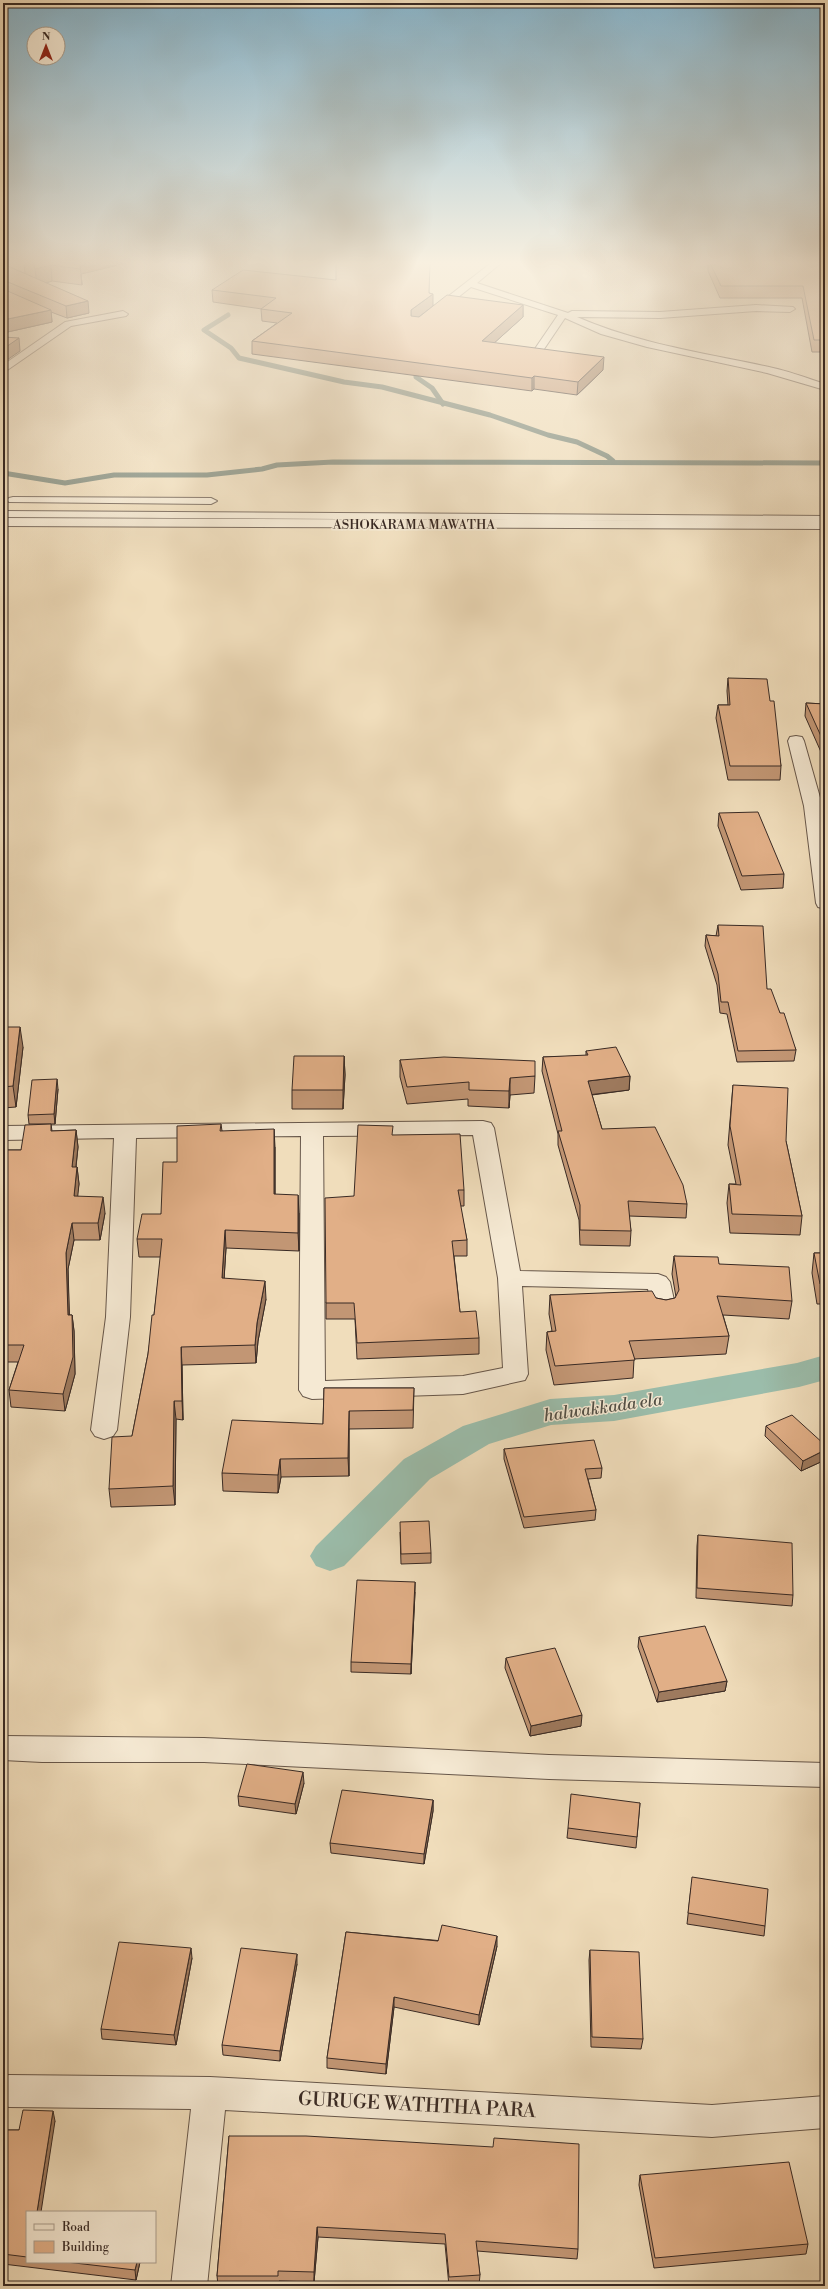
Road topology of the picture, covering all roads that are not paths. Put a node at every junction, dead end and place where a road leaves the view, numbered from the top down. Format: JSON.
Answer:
{"nodes":[{"id":1,"x":768,"y":370,"type":"edge"},
{"id":2,"x":825,"y":387,"type":"edge"},
{"id":3,"x":8,"y":500,"type":"edge"},
{"id":4,"x":211,"y":501,"type":"dead end"},
{"id":5,"x":3,"y":514,"type":"edge"},
{"id":6,"x":53,"y":514,"type":"junction"},
{"id":7,"x":825,"y":519,"type":"edge"},
{"id":8,"x":3,"y":522,"type":"edge"},
{"id":9,"x":825,"y":525,"type":"edge"},
{"id":10,"x":796,"y":742,"type":"dead end"},
{"id":11,"x":819,"y":807,"type":"edge"},
{"id":12,"x":825,"y":903,"type":"edge"},
{"id":13,"x":312,"y":1130,"type":"junction"},
{"id":14,"x":125,"y":1132,"type":"junction"},
{"id":15,"x":3,"y":1133,"type":"edge"},
{"id":16,"x":510,"y":1278,"type":"junction"},
{"id":17,"x":664,"y":1308,"type":"edge"},
{"id":18,"x":104,"y":1430,"type":"dead end"},
{"id":19,"x":3,"y":1748,"type":"edge"},
{"id":20,"x":825,"y":1775,"type":"edge"},
{"id":21,"x":9,"y":2091,"type":"dead end"},
{"id":22,"x":210,"y":2093,"type":"junction"},
{"id":23,"x":825,"y":2112,"type":"edge"},
{"id":24,"x":189,"y":2286,"type":"edge"}],
"edges":[{"from":1,"to":2,"type":"lane"},
{"from":3,"to":4,"type":"lane"},
{"from":3,"to":6,"type":"lane"},
{"from":5,"to":6,"type":"lane"},
{"from":6,"to":7,"type":"lane"},
{"from":8,"to":9,"type":"street","name":"ASHOKARAMA MAWATHA"},
{"from":10,"to":11,"type":"street"},
{"from":11,"to":12,"type":"street"},
{"from":13,"to":14,"type":"street"},
{"from":13,"to":16,"type":"street"},
{"from":13,"to":16,"type":"street"},
{"from":14,"to":15,"type":"street"},
{"from":14,"to":18,"type":"street"},
{"from":16,"to":17,"type":"street"},
{"from":19,"to":20,"type":"street"},
{"from":21,"to":22,"type":"street","name":"GURUGE WATHTHA PARA"},
{"from":22,"to":23,"type":"street","name":"GURUGE WATHTHA PARA"},
{"from":22,"to":24,"type":"street"}]}
